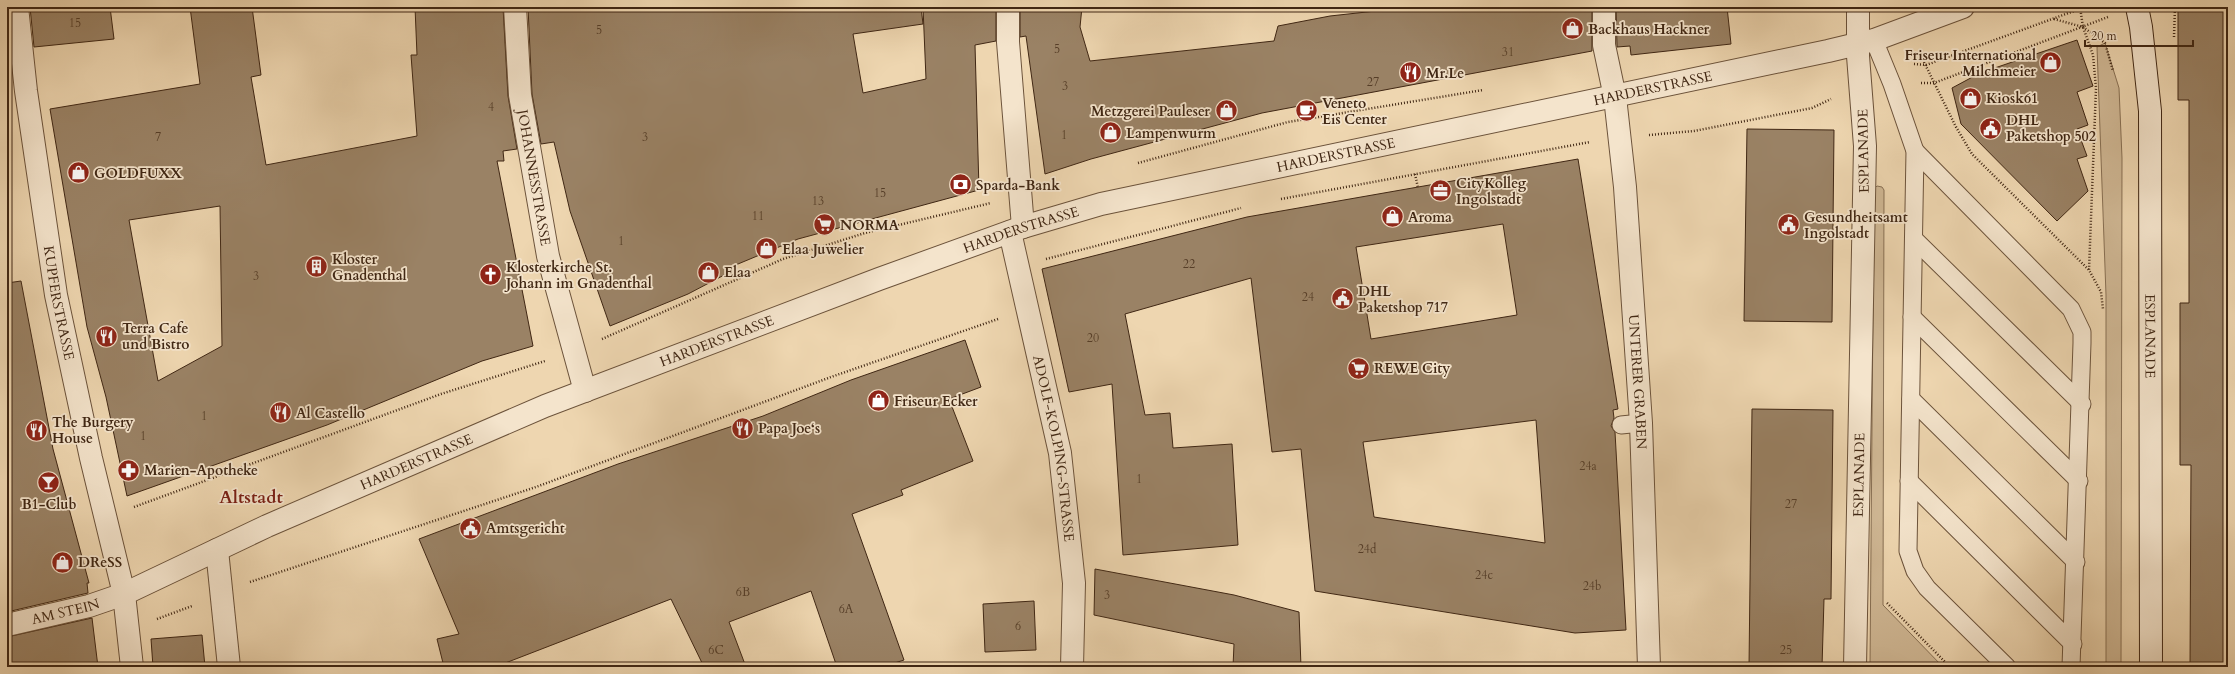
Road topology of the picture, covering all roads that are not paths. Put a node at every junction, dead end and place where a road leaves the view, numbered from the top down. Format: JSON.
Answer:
{"nodes":[{"id":1,"x":17,"y":7,"type":"edge"},
{"id":2,"x":515,"y":7,"type":"edge"},
{"id":3,"x":1008,"y":7,"type":"edge"},
{"id":4,"x":1604,"y":7,"type":"edge"},
{"id":5,"x":1858,"y":7,"type":"edge"},
{"id":6,"x":1963,"y":7,"type":"edge"},
{"id":7,"x":2137,"y":7,"type":"edge"},
{"id":8,"x":1871,"y":48,"type":"junction"},
{"id":9,"x":1615,"y":97,"type":"junction"},
{"id":10,"x":1915,"y":150,"type":"junction"},
{"id":11,"x":1016,"y":229,"type":"junction"},
{"id":12,"x":1914,"y":239,"type":"junction"},
{"id":13,"x":1912,"y":317,"type":"junction"},
{"id":14,"x":584,"y":391,"type":"junction"},
{"id":15,"x":1911,"y":399,"type":"junction"},
{"id":16,"x":2082,"y":404,"type":"junction"},
{"id":17,"x":1909,"y":481,"type":"junction"},
{"id":18,"x":2079,"y":481,"type":"junction"},
{"id":19,"x":217,"y":550,"type":"junction"},
{"id":20,"x":2076,"y":562,"type":"junction"},
{"id":21,"x":124,"y":594,"type":"junction"},
{"id":22,"x":7,"y":625,"type":"edge"},
{"id":23,"x":2072,"y":644,"type":"junction"},
{"id":24,"x":132,"y":667,"type":"edge"},
{"id":25,"x":229,"y":667,"type":"edge"},
{"id":26,"x":1072,"y":667,"type":"edge"},
{"id":27,"x":1649,"y":667,"type":"edge"},
{"id":28,"x":1855,"y":667,"type":"edge"},
{"id":29,"x":2007,"y":667,"type":"edge"},
{"id":30,"x":2071,"y":667,"type":"edge"},
{"id":31,"x":2151,"y":667,"type":"edge"}],
"edges":[{"from":1,"to":21,"type":"street","name":"KUPFERSTRASSE"},
{"from":2,"to":14,"type":"street","name":"JOHANNESSTRASSE"},
{"from":3,"to":11,"type":"street","name":"ADOLF-KOLPING-STRASSE"},
{"from":4,"to":9,"type":"street","name":"UNTERER GRABEN"},
{"from":5,"to":8,"type":"street","name":"ESPLANADE"},
{"from":6,"to":8,"type":"street","name":"HARDERSTRASSE"},
{"from":7,"to":31,"type":"street","name":"ESPLANADE"},
{"from":8,"to":9,"type":"street","name":"HARDERSTRASSE"},
{"from":8,"to":10,"type":"lane"},
{"from":8,"to":28,"type":"street","name":"ESPLANADE"},
{"from":9,"to":11,"type":"street","name":"HARDERSTRASSE"},
{"from":9,"to":27,"type":"street","name":"UNTERER GRABEN"},
{"from":10,"to":12,"type":"lane"},
{"from":10,"to":16,"type":"lane"},
{"from":11,"to":14,"type":"street","name":"HARDERSTRASSE"},
{"from":11,"to":26,"type":"street","name":"ADOLF-KOLPING-STRASSE"},
{"from":12,"to":13,"type":"lane"},
{"from":12,"to":16,"type":"lane"},
{"from":13,"to":15,"type":"lane"},
{"from":13,"to":18,"type":"lane"},
{"from":14,"to":19,"type":"street","name":"HARDERSTRASSE"},
{"from":15,"to":17,"type":"lane"},
{"from":15,"to":20,"type":"lane"},
{"from":16,"to":18,"type":"lane"},
{"from":17,"to":23,"type":"lane"},
{"from":17,"to":29,"type":"lane"},
{"from":18,"to":20,"type":"lane"},
{"from":19,"to":21,"type":"street","name":"HARDERSTRASSE"},
{"from":19,"to":25,"type":"street"},
{"from":20,"to":23,"type":"lane"},
{"from":21,"to":22,"type":"street","name":"AM STEIN"},
{"from":21,"to":24,"type":"street","name":"KUPFERSTRASSE"},
{"from":23,"to":30,"type":"lane"}]}
